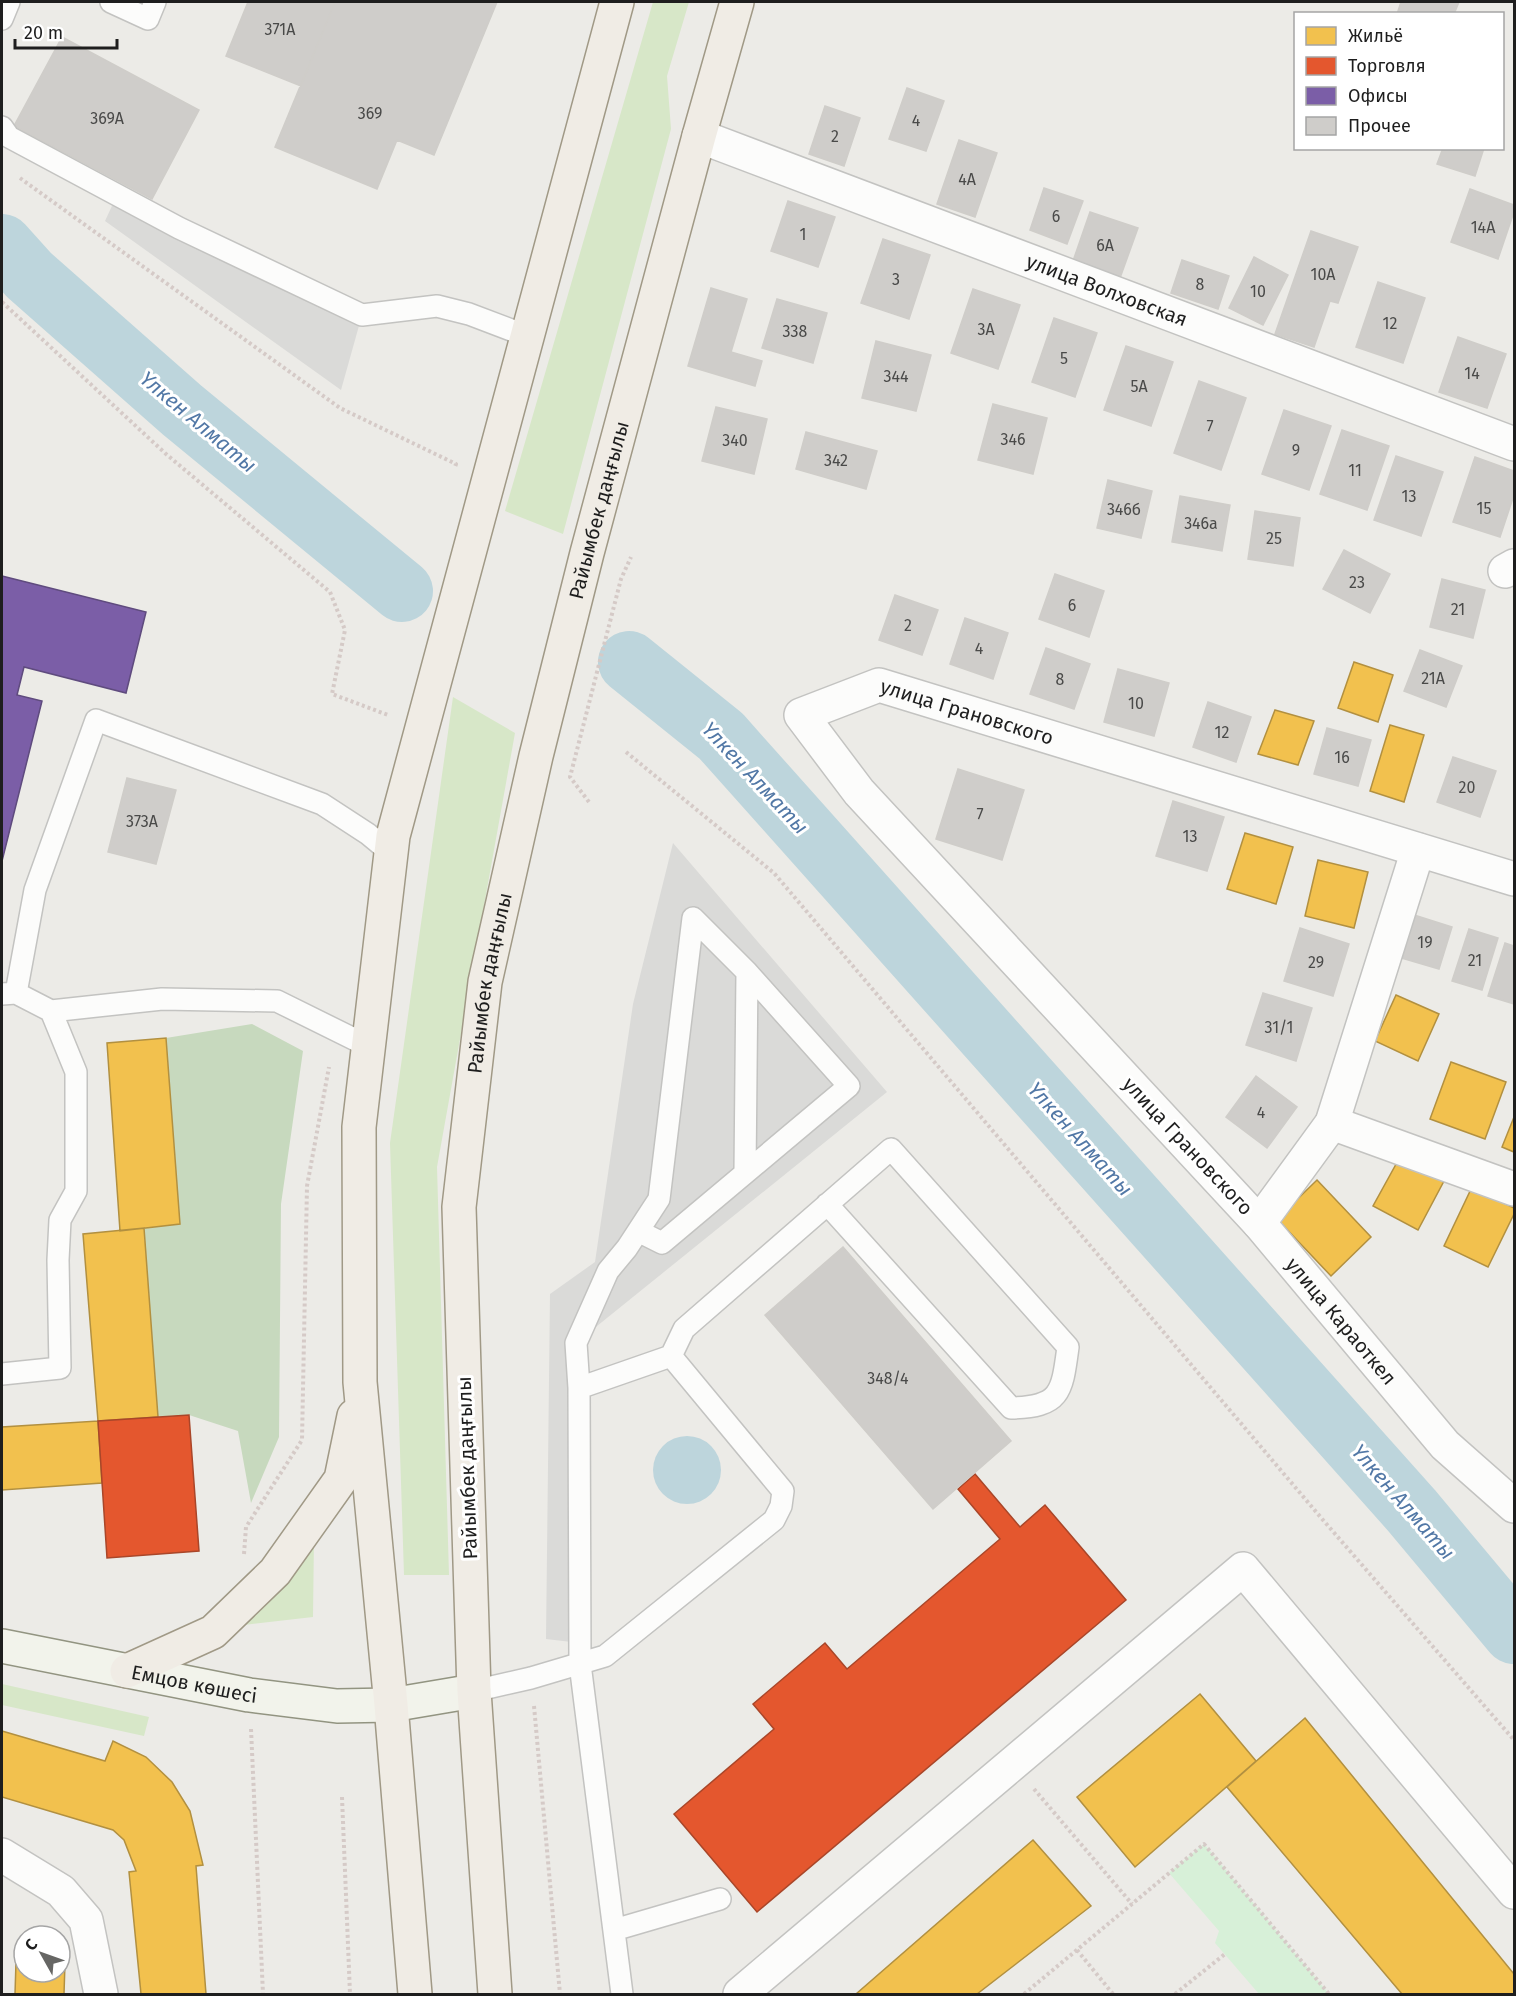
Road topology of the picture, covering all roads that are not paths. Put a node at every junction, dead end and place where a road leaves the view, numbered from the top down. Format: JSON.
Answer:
{"nodes":[{"id":1,"x":9,"y":2,"type":"edge"},
{"id":2,"x":111,"y":2,"type":"edge"},
{"id":3,"x":155,"y":2,"type":"edge"},
{"id":4,"x":617,"y":2,"type":"edge"},
{"id":5,"x":737,"y":2,"type":"edge"},
{"id":6,"x":2,"y":19,"type":"edge"},
{"id":7,"x":2,"y":127,"type":"edge"},
{"id":8,"x":699,"y":136,"type":"junction"},
{"id":9,"x":527,"y":336,"type":"junction"},
{"id":10,"x":1515,"y":444,"type":"edge"},
{"id":11,"x":392,"y":845,"type":"junction"},
{"id":12,"x":1418,"y":850,"type":"junction"},
{"id":13,"x":1515,"y":879,"type":"edge"},
{"id":14,"x":747,"y":972,"type":"junction"},
{"id":15,"x":9,"y":994,"type":"edge"},
{"id":16,"x":51,"y":1011,"type":"junction"},
{"id":17,"x":368,"y":1046,"type":"junction"},
{"id":18,"x":1332,"y":1123,"type":"junction"},
{"id":19,"x":745,"y":1172,"type":"junction"},
{"id":20,"x":1515,"y":1188,"type":"edge"},
{"id":21,"x":827,"y":1203,"type":"junction"},
{"id":22,"x":1259,"y":1223,"type":"junction"},
{"id":23,"x":638,"y":1232,"type":"junction"},
{"id":24,"x":671,"y":1356,"type":"junction"},
{"id":25,"x":2,"y":1374,"type":"edge"},
{"id":26,"x":360,"y":1382,"type":"junction"},
{"id":27,"x":579,"y":1388,"type":"junction"},
{"id":28,"x":1445,"y":1445,"type":"junction"},
{"id":29,"x":1515,"y":1506,"type":"edge"},
{"id":30,"x":1515,"y":1528,"type":"edge"},
{"id":31,"x":2,"y":1646,"type":"edge"},
{"id":32,"x":579,"y":1664,"type":"junction"},
{"id":33,"x":127,"y":1671,"type":"junction"},
{"id":34,"x":474,"y":1691,"type":"junction"},
{"id":35,"x":391,"y":1705,"type":"junction"},
{"id":36,"x":2,"y":1855,"type":"edge"},
{"id":37,"x":1515,"y":1892,"type":"edge"},
{"id":38,"x":720,"y":1899,"type":"dead end"},
{"id":39,"x":614,"y":1930,"type":"junction"},
{"id":40,"x":101,"y":1995,"type":"edge"},
{"id":41,"x":415,"y":1995,"type":"edge"},
{"id":42,"x":495,"y":1995,"type":"edge"},
{"id":43,"x":622,"y":1995,"type":"edge"},
{"id":44,"x":740,"y":1995,"type":"edge"}],
"edges":[{"from":1,"to":6,"type":"lane"},
{"from":2,"to":3,"type":"lane"},
{"from":4,"to":9,"type":"main road"},
{"from":5,"to":8,"type":"main road","name":"Райымбек даңғылы"},
{"from":7,"to":9,"type":"lane"},
{"from":8,"to":10,"type":"street","name":"улица Волховская"},
{"from":8,"to":34,"type":"main road","name":"Райымбек даңғылы"},
{"from":9,"to":11,"type":"main road"},
{"from":11,"to":15,"type":"lane"},
{"from":11,"to":17,"type":"main road"},
{"from":12,"to":13,"type":"street","name":"улица Грановского"},
{"from":12,"to":18,"type":"street"},
{"from":12,"to":22,"type":"street","name":"улица Грановского"},
{"from":14,"to":19,"type":"lane"},
{"from":14,"to":19,"type":"lane"},
{"from":14,"to":23,"type":"lane"},
{"from":15,"to":16,"type":"lane"},
{"from":16,"to":17,"type":"lane"},
{"from":16,"to":25,"type":"lane"},
{"from":17,"to":26,"type":"main road"},
{"from":18,"to":20,"type":"street"},
{"from":18,"to":22,"type":"street"},
{"from":19,"to":23,"type":"lane"},
{"from":21,"to":21,"type":"lane"},
{"from":21,"to":24,"type":"lane"},
{"from":22,"to":28,"type":"street","name":"улица Караоткел"},
{"from":23,"to":27,"type":"lane"},
{"from":24,"to":27,"type":"lane"},
{"from":24,"to":32,"type":"lane"},
{"from":26,"to":33,"type":"main road"},
{"from":26,"to":35,"type":"main road"},
{"from":27,"to":32,"type":"lane"},
{"from":28,"to":29,"type":"street","name":"улица Караоткел"},
{"from":28,"to":30,"type":"street"},
{"from":31,"to":33,"type":"main road","name":"Емцов көшесі"},
{"from":32,"to":34,"type":"lane"},
{"from":32,"to":39,"type":"lane"},
{"from":33,"to":35,"type":"main road","name":"Емцов көшесі"},
{"from":34,"to":35,"type":"main road","name":"Емцов көшесі"},
{"from":34,"to":42,"type":"main road","name":"Райымбек даңғылы"},
{"from":35,"to":41,"type":"main road"},
{"from":36,"to":40,"type":"street"},
{"from":37,"to":44,"type":"street"},
{"from":38,"to":39,"type":"lane"},
{"from":39,"to":43,"type":"lane"}]}
